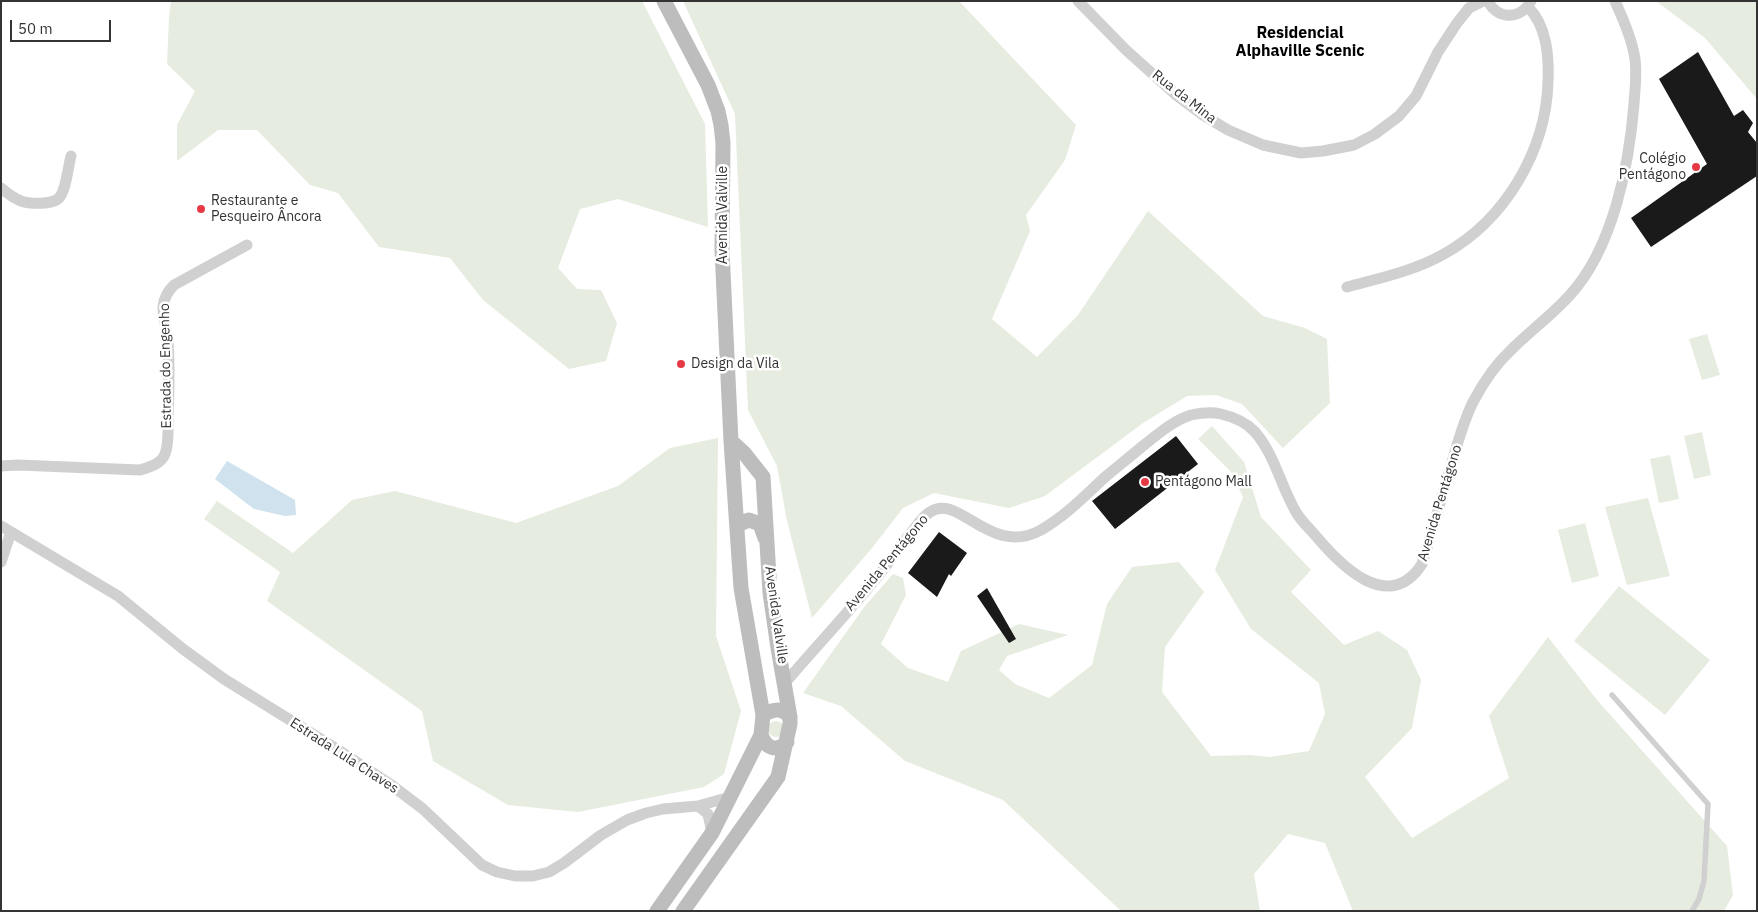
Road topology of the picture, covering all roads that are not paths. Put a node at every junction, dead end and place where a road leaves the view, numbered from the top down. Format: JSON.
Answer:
{"nodes":[{"id":1,"x":664,"y":1,"type":"edge"},
{"id":2,"x":1078,"y":1,"type":"edge"},
{"id":3,"x":1482,"y":1,"type":"edge"},
{"id":4,"x":1488,"y":1,"type":"edge"},
{"id":5,"x":1615,"y":1,"type":"edge"},
{"id":6,"x":1529,"y":4,"type":"edge"},
{"id":7,"x":70,"y":156,"type":"dead end"},
{"id":8,"x":1,"y":188,"type":"edge"},
{"id":9,"x":247,"y":245,"type":"dead end"},
{"id":10,"x":1347,"y":287,"type":"dead end"},
{"id":11,"x":731,"y":441,"type":"junction"},
{"id":12,"x":1,"y":466,"type":"edge"},
{"id":13,"x":737,"y":525,"type":"junction"},
{"id":14,"x":6,"y":529,"type":"edge"},
{"id":15,"x":767,"y":542,"type":"junction"},
{"id":16,"x":1,"y":562,"type":"edge"},
{"id":17,"x":785,"y":683,"type":"junction"},
{"id":18,"x":1612,"y":695,"type":"dead end"},
{"id":19,"x":762,"y":715,"type":"junction"},
{"id":20,"x":790,"y":717,"type":"junction"},
{"id":21,"x":761,"y":735,"type":"junction"},
{"id":22,"x":787,"y":742,"type":"junction"},
{"id":23,"x":730,"y":798,"type":"junction"},
{"id":24,"x":698,"y":806,"type":"junction"},
{"id":25,"x":712,"y":833,"type":"junction"},
{"id":26,"x":657,"y":911,"type":"edge"},
{"id":27,"x":683,"y":911,"type":"edge"},
{"id":28,"x":1692,"y":911,"type":"edge"}],
"edges":[{"from":1,"to":11,"type":"main road","name":"Avenida Valville"},
{"from":2,"to":3,"type":"street","name":"Rua da Mina"},
{"from":4,"to":6,"type":"street"},
{"from":5,"to":17,"type":"street","name":"Avenida Pentágono"},
{"from":6,"to":10,"type":"street"},
{"from":7,"to":8,"type":"street"},
{"from":9,"to":12,"type":"street","name":"Estrada do Engenho"},
{"from":11,"to":13,"type":"main road","name":"Avenida Valville"},
{"from":11,"to":15,"type":"main road","name":"Avenida Valville"},
{"from":13,"to":15,"type":"main road"},
{"from":13,"to":19,"type":"main road","name":"Avenida Valville"},
{"from":14,"to":16,"type":"street"},
{"from":14,"to":24,"type":"street","name":"Estrada Lula Chaves"},
{"from":15,"to":17,"type":"main road","name":"Avenida Valville"},
{"from":17,"to":20,"type":"main road","name":"Avenida Valville"},
{"from":18,"to":28,"type":"lane"},
{"from":19,"to":20,"type":"main road"},
{"from":19,"to":21,"type":"main road","name":"Avenida Valville"},
{"from":20,"to":22,"type":"main road","name":"Avenida Valville"},
{"from":21,"to":22,"type":"main road"},
{"from":21,"to":23,"type":"main road"},
{"from":22,"to":27,"type":"main road"},
{"from":23,"to":24,"type":"street","name":"Estrada Lula Chaves"},
{"from":23,"to":25,"type":"main road"},
{"from":24,"to":25,"type":"street"},
{"from":25,"to":26,"type":"main road"}]}
